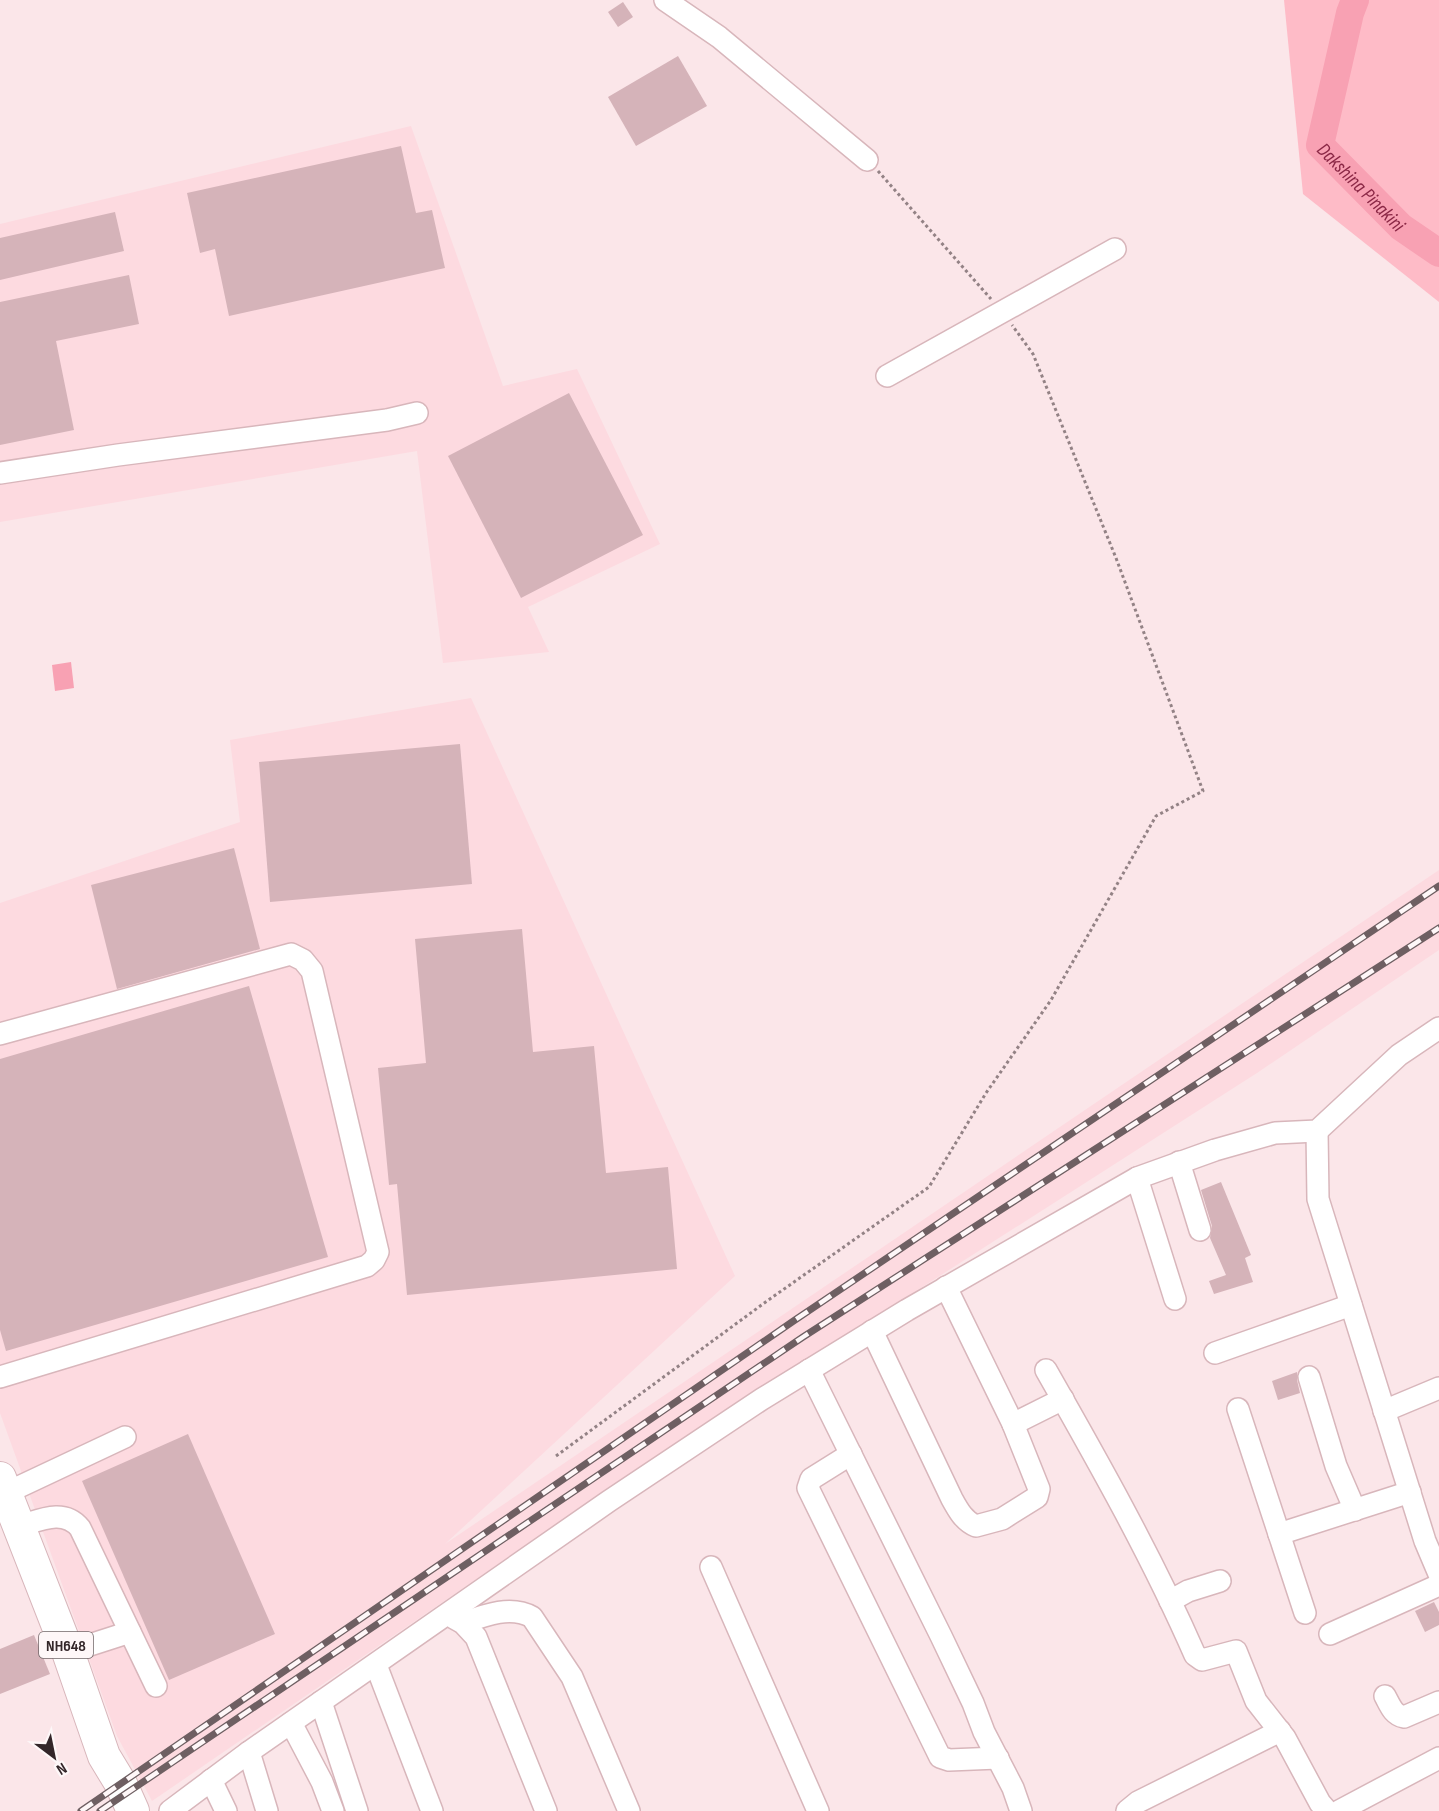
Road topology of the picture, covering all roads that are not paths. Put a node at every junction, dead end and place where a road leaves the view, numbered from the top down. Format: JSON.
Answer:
{"nodes":[{"id":1,"x":665,"y":0,"type":"edge"},
{"id":2,"x":867,"y":160,"type":"road end"},
{"id":3,"x":1115,"y":249,"type":"dead end"},
{"id":4,"x":888,"y":376,"type":"dead end"},
{"id":5,"x":417,"y":413,"type":"dead end"},
{"id":6,"x":0,"y":473,"type":"edge"},
{"id":7,"x":1439,"y":1028,"type":"edge"},
{"id":8,"x":0,"y":1034,"type":"edge"},
{"id":9,"x":1317,"y":1131,"type":"junction"},
{"id":10,"x":1179,"y":1162,"type":"junction"},
{"id":11,"x":1137,"y":1178,"type":"junction"},
{"id":12,"x":1200,"y":1230,"type":"dead end"},
{"id":13,"x":946,"y":1287,"type":"junction"},
{"id":14,"x":1175,"y":1299,"type":"dead end"},
{"id":15,"x":1351,"y":1305,"type":"junction"},
{"id":16,"x":872,"y":1331,"type":"junction"},
{"id":17,"x":1215,"y":1353,"type":"dead end"},
{"id":18,"x":809,"y":1370,"type":"junction"},
{"id":19,"x":1046,"y":1370,"type":"dead end"},
{"id":20,"x":0,"y":1377,"type":"edge"},
{"id":21,"x":1309,"y":1377,"type":"dead end"},
{"id":22,"x":1439,"y":1388,"type":"edge"},
{"id":23,"x":1062,"y":1399,"type":"junction"},
{"id":24,"x":1238,"y":1409,"type":"dead end"},
{"id":25,"x":1384,"y":1411,"type":"junction"},
{"id":26,"x":1013,"y":1424,"type":"junction"},
{"id":27,"x":125,"y":1437,"type":"dead end"},
{"id":28,"x":851,"y":1455,"type":"junction"},
{"id":29,"x":3,"y":1486,"type":"edge"},
{"id":30,"x":1410,"y":1492,"type":"junction"},
{"id":31,"x":1355,"y":1510,"type":"junction"},
{"id":32,"x":20,"y":1526,"type":"junction"},
{"id":33,"x":1279,"y":1534,"type":"junction"},
{"id":34,"x":711,"y":1567,"type":"dead end"},
{"id":35,"x":1439,"y":1574,"type":"edge"},
{"id":36,"x":1220,"y":1581,"type":"dead end"},
{"id":37,"x":1439,"y":1585,"type":"edge"},
{"id":38,"x":1170,"y":1601,"type":"junction"},
{"id":39,"x":1305,"y":1612,"type":"dead end"},
{"id":40,"x":455,"y":1619,"type":"junction"},
{"id":41,"x":130,"y":1632,"type":"junction"},
{"id":42,"x":1330,"y":1634,"type":"dead end"},
{"id":43,"x":68,"y":1652,"type":"junction"},
{"id":44,"x":376,"y":1665,"type":"junction"},
{"id":45,"x":156,"y":1686,"type":"dead end"},
{"id":46,"x":1385,"y":1696,"type":"dead end"},
{"id":47,"x":321,"y":1702,"type":"junction"},
{"id":48,"x":1439,"y":1702,"type":"edge"},
{"id":49,"x":291,"y":1723,"type":"junction"},
{"id":50,"x":1280,"y":1731,"type":"junction"},
{"id":51,"x":249,"y":1752,"type":"junction"},
{"id":52,"x":998,"y":1758,"type":"junction"},
{"id":53,"x":1439,"y":1758,"type":"edge"},
{"id":54,"x":211,"y":1780,"type":"junction"},
{"id":55,"x":133,"y":1811,"type":"edge"},
{"id":56,"x":170,"y":1811,"type":"edge"},
{"id":57,"x":226,"y":1811,"type":"edge"},
{"id":58,"x":267,"y":1811,"type":"edge"},
{"id":59,"x":333,"y":1811,"type":"edge"},
{"id":60,"x":357,"y":1811,"type":"edge"},
{"id":61,"x":432,"y":1811,"type":"edge"},
{"id":62,"x":546,"y":1811,"type":"edge"},
{"id":63,"x":629,"y":1811,"type":"edge"},
{"id":64,"x":818,"y":1811,"type":"edge"},
{"id":65,"x":1022,"y":1811,"type":"edge"},
{"id":66,"x":1127,"y":1811,"type":"edge"},
{"id":67,"x":1327,"y":1811,"type":"edge"},
{"id":68,"x":1339,"y":1811,"type":"edge"}],
"edges":[{"from":1,"to":2,"type":"street"},
{"from":3,"to":4,"type":"street"},
{"from":5,"to":6,"type":"street"},
{"from":7,"to":9,"type":"street"},
{"from":8,"to":20,"type":"street"},
{"from":9,"to":10,"type":"street"},
{"from":9,"to":15,"type":"street"},
{"from":10,"to":11,"type":"street"},
{"from":10,"to":12,"type":"street"},
{"from":11,"to":13,"type":"street"},
{"from":11,"to":14,"type":"street"},
{"from":13,"to":16,"type":"street"},
{"from":13,"to":26,"type":"street"},
{"from":15,"to":17,"type":"street"},
{"from":15,"to":25,"type":"street"},
{"from":16,"to":18,"type":"street"},
{"from":16,"to":26,"type":"street"},
{"from":18,"to":28,"type":"street"},
{"from":18,"to":40,"type":"street"},
{"from":19,"to":23,"type":"street"},
{"from":21,"to":31,"type":"street"},
{"from":22,"to":25,"type":"street"},
{"from":23,"to":26,"type":"street"},
{"from":23,"to":38,"type":"street"},
{"from":24,"to":33,"type":"street"},
{"from":25,"to":30,"type":"street"},
{"from":27,"to":29,"type":"street"},
{"from":28,"to":52,"type":"street"},
{"from":28,"to":52,"type":"street"},
{"from":29,"to":32,"type":"highway","number":"NH648"},
{"from":30,"to":31,"type":"street"},
{"from":30,"to":35,"type":"street"},
{"from":31,"to":33,"type":"street"},
{"from":32,"to":41,"type":"street"},
{"from":32,"to":43,"type":"highway","number":"NH648"},
{"from":33,"to":39,"type":"street"},
{"from":34,"to":64,"type":"street"},
{"from":36,"to":38,"type":"street"},
{"from":37,"to":42,"type":"street"},
{"from":38,"to":50,"type":"street"},
{"from":40,"to":44,"type":"street"},
{"from":40,"to":62,"type":"street"},
{"from":40,"to":63,"type":"street"},
{"from":41,"to":43,"type":"street"},
{"from":41,"to":45,"type":"street"},
{"from":43,"to":55,"type":"highway","number":"NH648"},
{"from":44,"to":47,"type":"street"},
{"from":44,"to":61,"type":"street"},
{"from":46,"to":48,"type":"street"},
{"from":47,"to":49,"type":"street"},
{"from":47,"to":60,"type":"street"},
{"from":49,"to":51,"type":"street"},
{"from":49,"to":59,"type":"street"},
{"from":50,"to":66,"type":"street"},
{"from":50,"to":67,"type":"street"},
{"from":51,"to":54,"type":"street"},
{"from":51,"to":58,"type":"street"},
{"from":52,"to":65,"type":"street"},
{"from":53,"to":68,"type":"street"},
{"from":54,"to":56,"type":"street"},
{"from":54,"to":57,"type":"street"}]}
